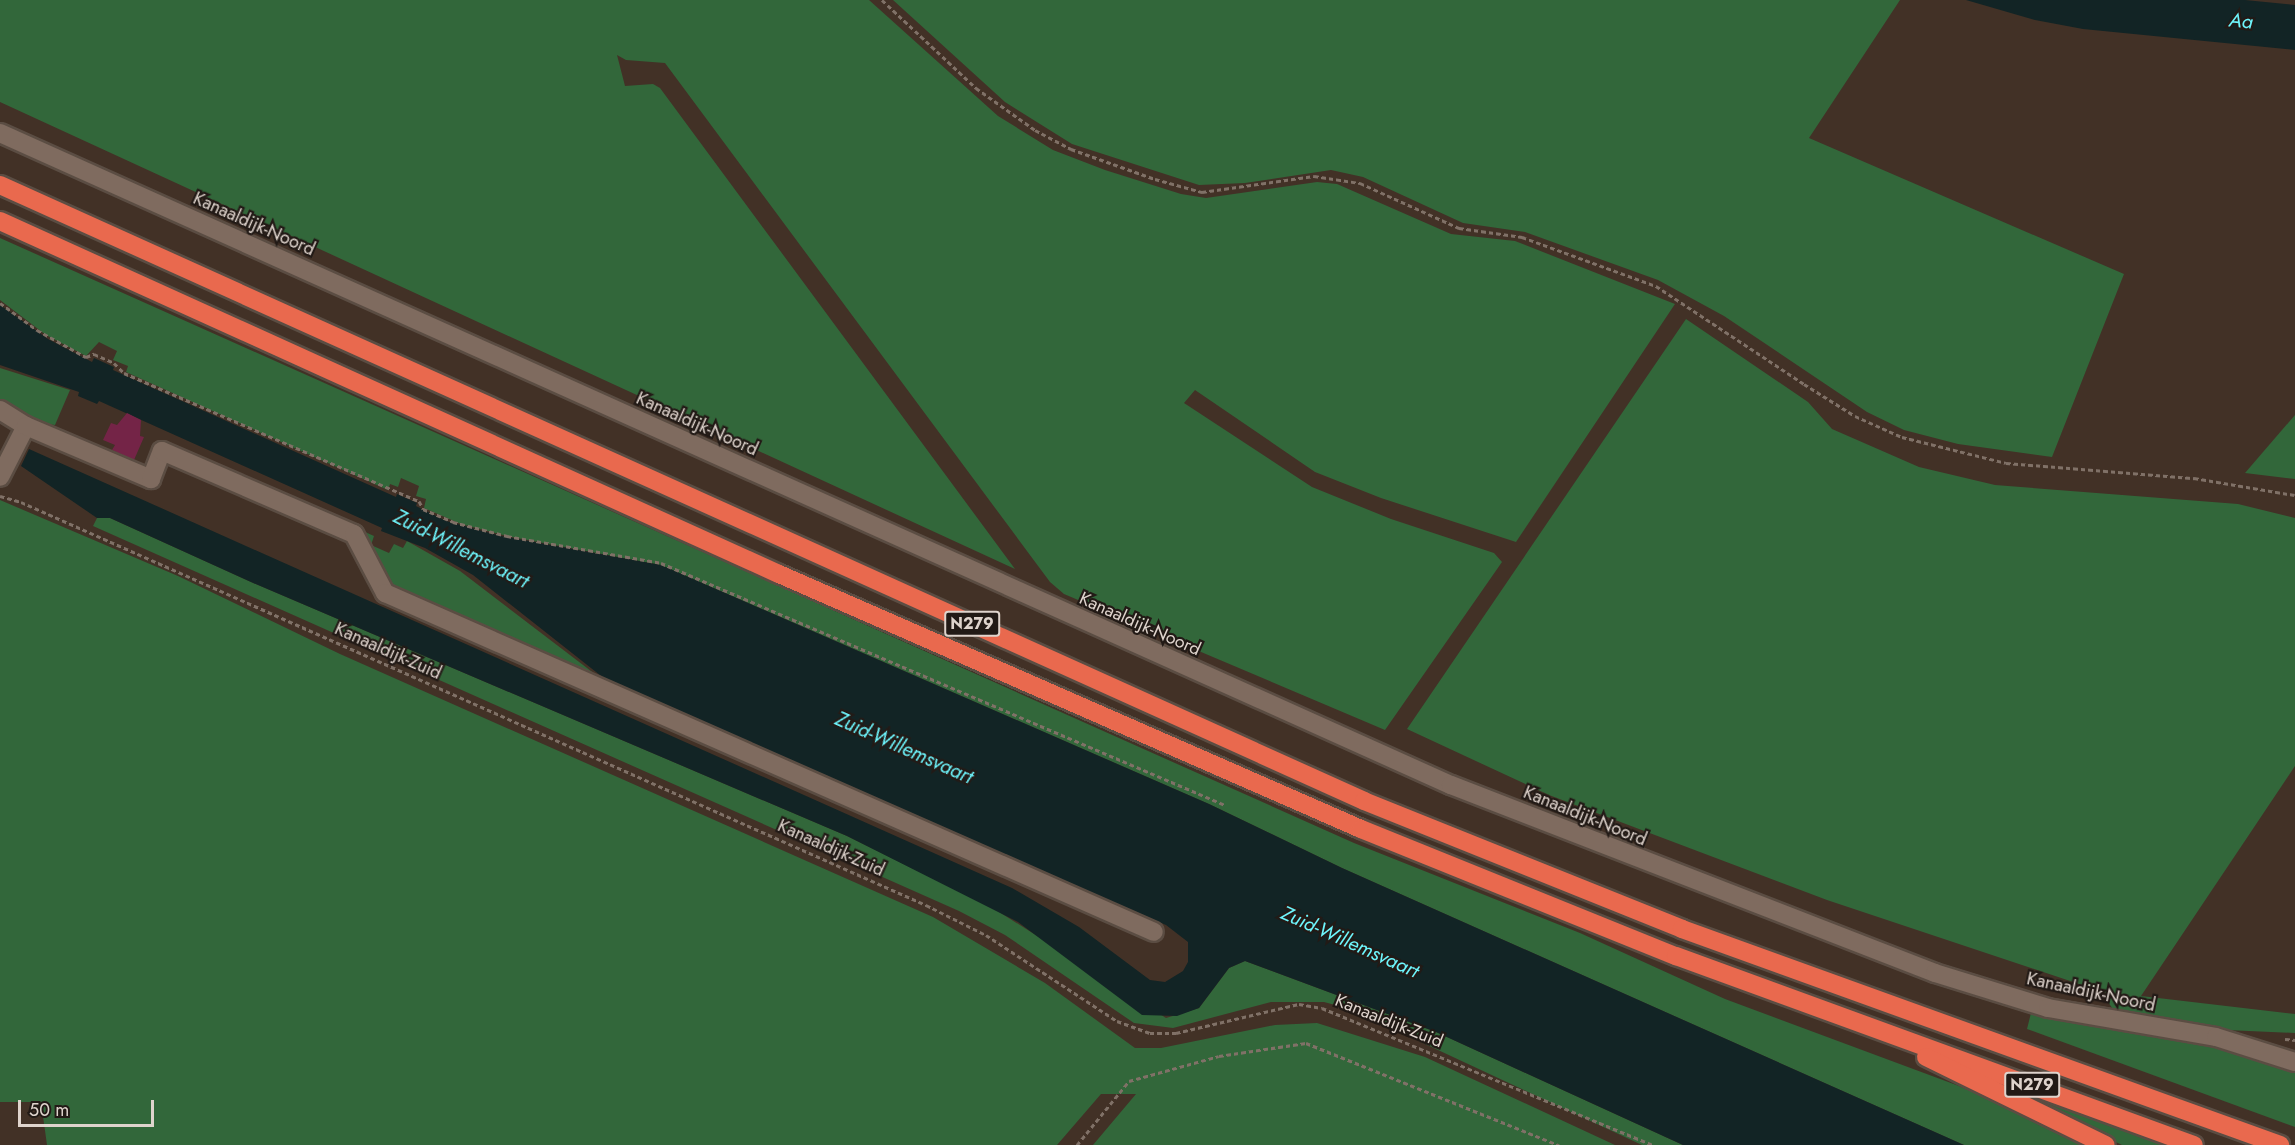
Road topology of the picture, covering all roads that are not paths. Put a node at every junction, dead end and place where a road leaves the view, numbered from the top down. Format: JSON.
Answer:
{"nodes":[{"id":1,"x":0,"y":133,"type":"edge"},
{"id":2,"x":0,"y":185,"type":"edge"},
{"id":3,"x":0,"y":221,"type":"edge"},
{"id":4,"x":0,"y":410,"type":"edge"},
{"id":5,"x":26,"y":426,"type":"junction"},
{"id":6,"x":0,"y":477,"type":"edge"},
{"id":7,"x":1154,"y":932,"type":"dead end"},
{"id":8,"x":1869,"y":1026,"type":"junction"},
{"id":9,"x":2295,"y":1062,"type":"edge"},
{"id":10,"x":2106,"y":1145,"type":"edge"},
{"id":11,"x":2194,"y":1145,"type":"edge"},
{"id":12,"x":2280,"y":1145,"type":"edge"}],
"edges":[{"from":1,"to":9,"type":"street","name":"Kanaaldijk-Noord"},
{"from":2,"to":12,"type":"highway","number":"N279"},
{"from":3,"to":8,"type":"highway","number":"N279"},
{"from":4,"to":5,"type":"street"},
{"from":5,"to":6,"type":"street"},
{"from":5,"to":7,"type":"street"},
{"from":8,"to":10,"type":"highway","number":"N279"},
{"from":8,"to":11,"type":"highway","number":"N279"}]}
